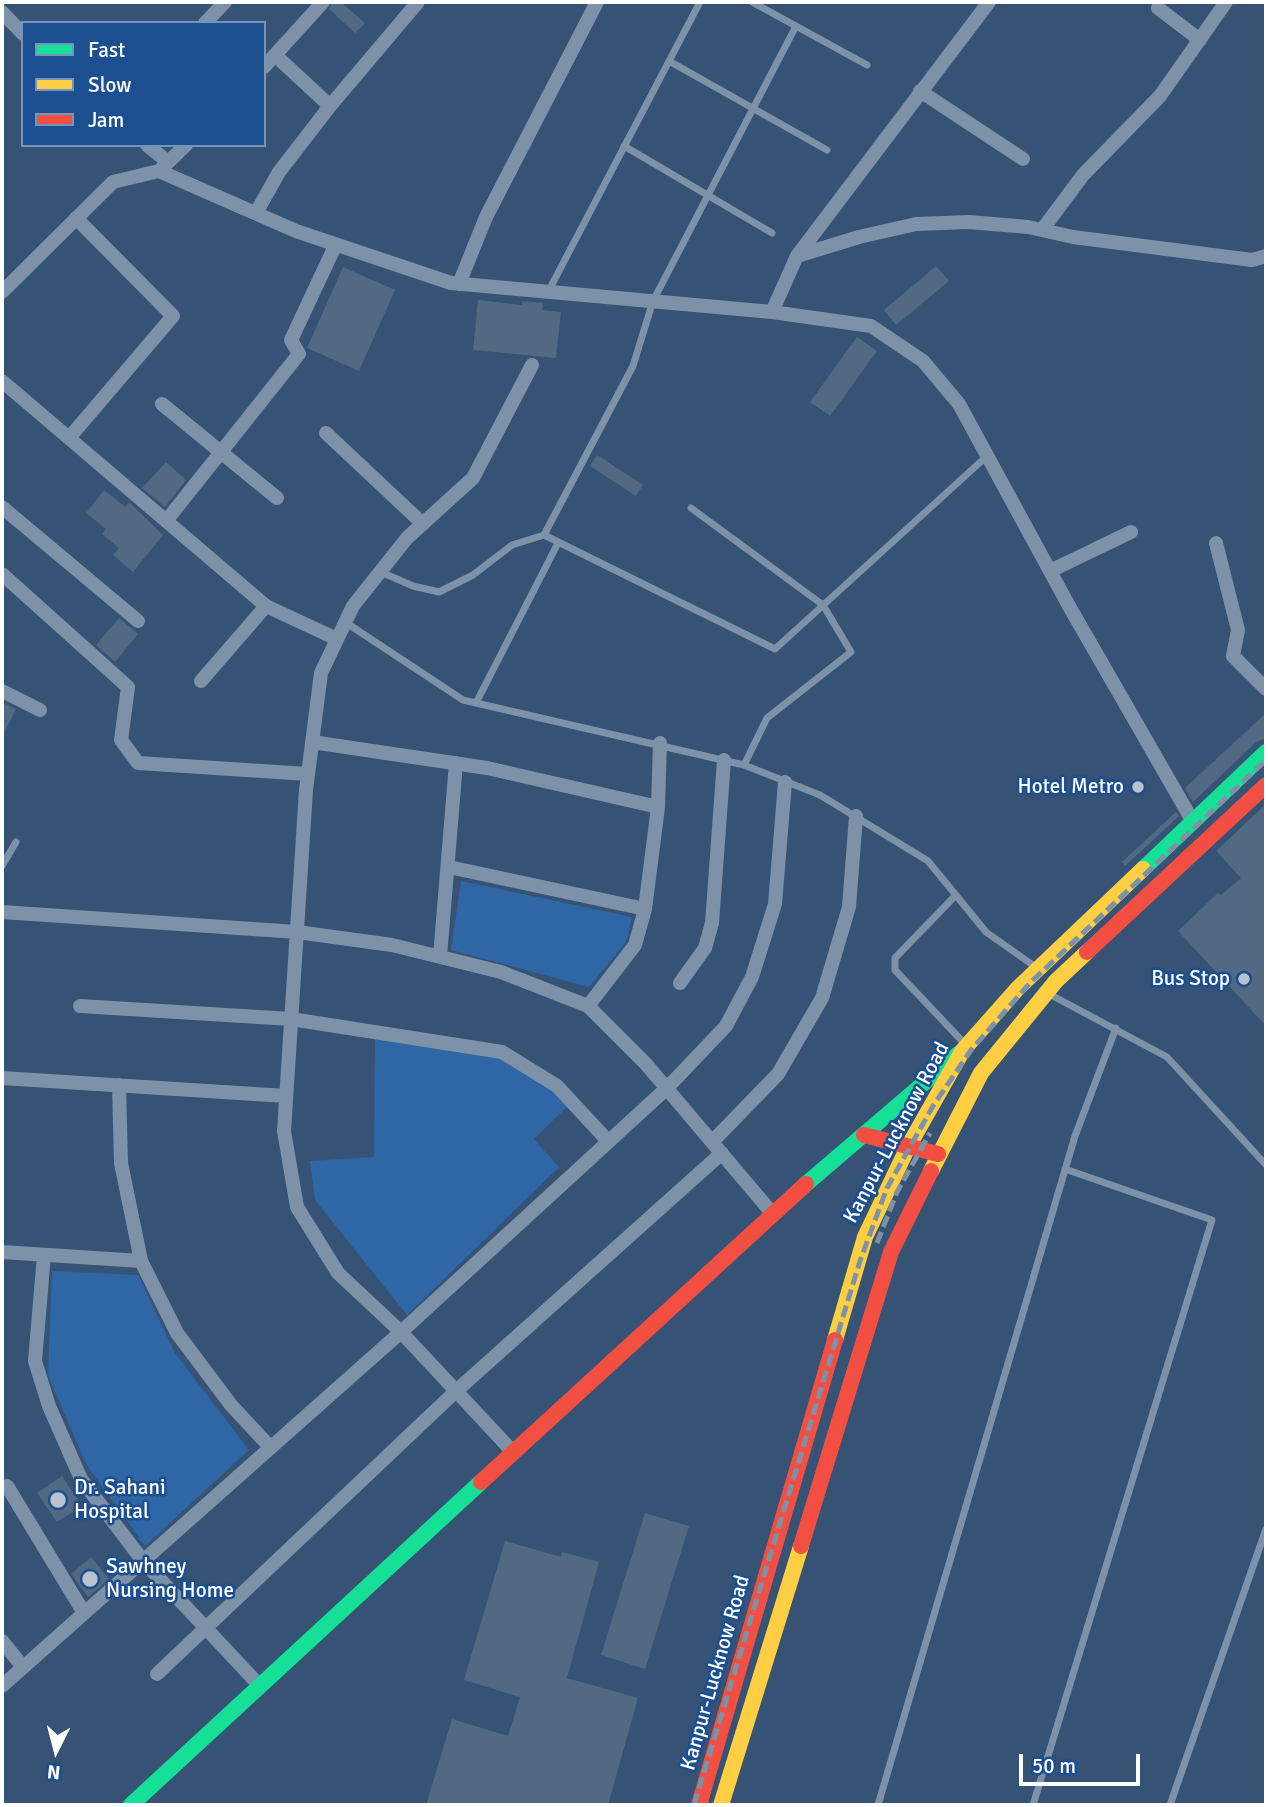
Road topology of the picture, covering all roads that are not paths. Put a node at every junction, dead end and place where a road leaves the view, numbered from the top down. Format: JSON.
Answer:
{"nodes":[{"id":1,"x":225,"y":2,"type":"edge"},
{"id":2,"x":323,"y":2,"type":"edge"},
{"id":3,"x":418,"y":2,"type":"edge"},
{"id":4,"x":597,"y":2,"type":"edge"},
{"id":5,"x":700,"y":2,"type":"edge"},
{"id":6,"x":752,"y":2,"type":"edge"},
{"id":7,"x":989,"y":2,"type":"edge"},
{"id":8,"x":1226,"y":2,"type":"edge"},
{"id":9,"x":1156,"y":4,"type":"edge"},
{"id":10,"x":2,"y":12,"type":"edge"},
{"id":11,"x":207,"y":21,"type":"edge"},
{"id":12,"x":796,"y":26,"type":"junction"},
{"id":13,"x":21,"y":32,"type":"edge"},
{"id":14,"x":1199,"y":40,"type":"junction"},
{"id":15,"x":275,"y":55,"type":"junction"},
{"id":16,"x":669,"y":61,"type":"junction"},
{"id":17,"x":266,"y":65,"type":"edge"},
{"id":18,"x":867,"y":65,"type":"dead end"},
{"id":19,"x":920,"y":91,"type":"junction"},
{"id":20,"x":330,"y":106,"type":"junction"},
{"id":21,"x":753,"y":108,"type":"junction"},
{"id":22,"x":624,"y":146,"type":"junction"},
{"id":23,"x":149,"y":147,"type":"edge"},
{"id":24,"x":184,"y":147,"type":"edge"},
{"id":25,"x":827,"y":150,"type":"dead end"},
{"id":26,"x":1023,"y":159,"type":"dead end"},
{"id":27,"x":164,"y":166,"type":"junction"},
{"id":28,"x":708,"y":195,"type":"junction"},
{"id":29,"x":256,"y":213,"type":"junction"},
{"id":30,"x":76,"y":218,"type":"junction"},
{"id":31,"x":1042,"y":230,"type":"junction"},
{"id":32,"x":772,"y":233,"type":"dead end"},
{"id":33,"x":337,"y":244,"type":"junction"},
{"id":34,"x":797,"y":256,"type":"junction"},
{"id":35,"x":1266,"y":256,"type":"edge"},
{"id":36,"x":459,"y":284,"type":"junction"},
{"id":37,"x":2,"y":292,"type":"edge"},
{"id":38,"x":548,"y":292,"type":"junction"},
{"id":39,"x":653,"y":301,"type":"junction"},
{"id":40,"x":772,"y":312,"type":"junction"},
{"id":41,"x":532,"y":365,"type":"dead end"},
{"id":42,"x":2,"y":381,"type":"edge"},
{"id":43,"x":162,"y":404,"type":"dead end"},
{"id":44,"x":326,"y":433,"type":"dead end"},
{"id":45,"x":69,"y":438,"type":"junction"},
{"id":46,"x":220,"y":452,"type":"junction"},
{"id":47,"x":987,"y":456,"type":"junction"},
{"id":48,"x":277,"y":499,"type":"dead end"},
{"id":49,"x":2,"y":507,"type":"edge"},
{"id":50,"x":691,"y":508,"type":"dead end"},
{"id":51,"x":166,"y":521,"type":"junction"},
{"id":52,"x":423,"y":524,"type":"junction"},
{"id":53,"x":1131,"y":532,"type":"dead end"},
{"id":54,"x":544,"y":535,"type":"junction"},
{"id":55,"x":558,"y":543,"type":"junction"},
{"id":56,"x":1216,"y":543,"type":"dead end"},
{"id":57,"x":1050,"y":571,"type":"junction"},
{"id":58,"x":380,"y":572,"type":"junction"},
{"id":59,"x":2,"y":574,"type":"edge"},
{"id":60,"x":823,"y":605,"type":"junction"},
{"id":61,"x":266,"y":606,"type":"junction"},
{"id":62,"x":138,"y":621,"type":"dead end"},
{"id":63,"x":345,"y":622,"type":"junction"},
{"id":64,"x":337,"y":639,"type":"junction"},
{"id":65,"x":201,"y":681,"type":"dead end"},
{"id":66,"x":1266,"y":689,"type":"edge"},
{"id":67,"x":2,"y":691,"type":"edge"},
{"id":68,"x":476,"y":703,"type":"junction"},
{"id":69,"x":40,"y":710,"type":"dead end"},
{"id":70,"x":312,"y":742,"type":"junction"},
{"id":71,"x":660,"y":743,"type":"junction"},
{"id":72,"x":1266,"y":752,"type":"edge"},
{"id":73,"x":724,"y":761,"type":"junction"},
{"id":74,"x":456,"y":763,"type":"junction"},
{"id":75,"x":744,"y":765,"type":"junction"},
{"id":76,"x":308,"y":774,"type":"junction"},
{"id":77,"x":785,"y":782,"type":"junction"},
{"id":78,"x":1266,"y":785,"type":"edge"},
{"id":79,"x":658,"y":807,"type":"junction"},
{"id":80,"x":856,"y":816,"type":"junction"},
{"id":81,"x":1192,"y":820,"type":"junction"},
{"id":82,"x":16,"y":842,"type":"dead end"},
{"id":83,"x":2,"y":866,"type":"edge"},
{"id":84,"x":449,"y":867,"type":"junction"},
{"id":85,"x":955,"y":896,"type":"junction"},
{"id":86,"x":645,"y":909,"type":"junction"},
{"id":87,"x":2,"y":912,"type":"edge"},
{"id":88,"x":297,"y":932,"type":"junction"},
{"id":89,"x":440,"y":956,"type":"junction"},
{"id":90,"x":1037,"y":968,"type":"junction"},
{"id":91,"x":680,"y":983,"type":"dead end"},
{"id":92,"x":1047,"y":993,"type":"junction"},
{"id":93,"x":80,"y":1006,"type":"dead end"},
{"id":94,"x":588,"y":1006,"type":"junction"},
{"id":95,"x":291,"y":1019,"type":"junction"},
{"id":96,"x":1116,"y":1028,"type":"junction"},
{"id":97,"x":965,"y":1048,"type":"junction"},
{"id":98,"x":2,"y":1078,"type":"edge"},
{"id":99,"x":119,"y":1086,"type":"junction"},
{"id":100,"x":667,"y":1088,"type":"junction"},
{"id":101,"x":286,"y":1096,"type":"junction"},
{"id":102,"x":864,"y":1135,"type":"junction"},
{"id":103,"x":608,"y":1142,"type":"junction"},
{"id":104,"x":908,"y":1147,"type":"junction"},
{"id":105,"x":717,"y":1148,"type":"junction"},
{"id":106,"x":938,"y":1154,"type":"junction"},
{"id":107,"x":1266,"y":1165,"type":"edge"},
{"id":108,"x":1065,"y":1169,"type":"junction"},
{"id":109,"x":772,"y":1213,"type":"junction"},
{"id":110,"x":2,"y":1252,"type":"edge"},
{"id":111,"x":44,"y":1255,"type":"junction"},
{"id":112,"x":141,"y":1261,"type":"junction"},
{"id":113,"x":401,"y":1332,"type":"junction"},
{"id":114,"x":456,"y":1392,"type":"junction"},
{"id":115,"x":270,"y":1447,"type":"junction"},
{"id":116,"x":513,"y":1452,"type":"junction"},
{"id":117,"x":6,"y":1486,"type":"dead end"},
{"id":118,"x":1266,"y":1529,"type":"edge"},
{"id":119,"x":143,"y":1561,"type":"junction"},
{"id":120,"x":84,"y":1613,"type":"junction"},
{"id":121,"x":206,"y":1629,"type":"junction"},
{"id":122,"x":2,"y":1641,"type":"edge"},
{"id":123,"x":23,"y":1667,"type":"junction"},
{"id":124,"x":158,"y":1674,"type":"dead end"},
{"id":125,"x":259,"y":1685,"type":"junction"},
{"id":126,"x":2,"y":1686,"type":"edge"},
{"id":127,"x":131,"y":1805,"type":"edge"},
{"id":128,"x":699,"y":1805,"type":"edge"},
{"id":129,"x":721,"y":1805,"type":"edge"},
{"id":130,"x":878,"y":1805,"type":"edge"},
{"id":131,"x":1033,"y":1805,"type":"edge"},
{"id":132,"x":1170,"y":1805,"type":"edge"}],
"edges":[{"from":1,"to":11,"type":"street"},
{"from":2,"to":15,"type":"street"},
{"from":3,"to":20,"type":"street"},
{"from":4,"to":36,"type":"street"},
{"from":5,"to":16,"type":"lane"},
{"from":6,"to":12,"type":"lane"},
{"from":7,"to":19,"type":"street"},
{"from":8,"to":14,"type":"street"},
{"from":9,"to":14,"type":"street"},
{"from":10,"to":13,"type":"street"},
{"from":12,"to":18,"type":"lane"},
{"from":12,"to":21,"type":"lane"},
{"from":14,"to":31,"type":"street"},
{"from":15,"to":17,"type":"street"},
{"from":15,"to":20,"type":"street"},
{"from":16,"to":21,"type":"lane"},
{"from":16,"to":22,"type":"lane"},
{"from":19,"to":26,"type":"street"},
{"from":19,"to":34,"type":"street"},
{"from":20,"to":29,"type":"street"},
{"from":21,"to":25,"type":"lane"},
{"from":21,"to":28,"type":"lane"},
{"from":22,"to":28,"type":"lane"},
{"from":22,"to":38,"type":"lane"},
{"from":23,"to":27,"type":"street"},
{"from":24,"to":27,"type":"street"},
{"from":27,"to":29,"type":"street"},
{"from":27,"to":30,"type":"street"},
{"from":28,"to":32,"type":"lane"},
{"from":28,"to":39,"type":"lane"},
{"from":29,"to":33,"type":"street"},
{"from":30,"to":37,"type":"street"},
{"from":30,"to":45,"type":"street"},
{"from":31,"to":34,"type":"street"},
{"from":31,"to":35,"type":"street"},
{"from":33,"to":36,"type":"street"},
{"from":33,"to":46,"type":"street"},
{"from":34,"to":40,"type":"street"},
{"from":36,"to":38,"type":"street"},
{"from":38,"to":39,"type":"street"},
{"from":39,"to":40,"type":"street"},
{"from":39,"to":54,"type":"lane"},
{"from":40,"to":47,"type":"street"},
{"from":41,"to":52,"type":"street"},
{"from":42,"to":45,"type":"street"},
{"from":43,"to":46,"type":"street"},
{"from":44,"to":52,"type":"street"},
{"from":45,"to":51,"type":"street"},
{"from":46,"to":48,"type":"street"},
{"from":46,"to":51,"type":"street"},
{"from":47,"to":57,"type":"street"},
{"from":47,"to":60,"type":"lane"},
{"from":49,"to":62,"type":"street"},
{"from":50,"to":60,"type":"lane"},
{"from":51,"to":61,"type":"street"},
{"from":52,"to":58,"type":"street"},
{"from":53,"to":57,"type":"street"},
{"from":54,"to":55,"type":"lane"},
{"from":54,"to":58,"type":"lane"},
{"from":55,"to":60,"type":"lane"},
{"from":55,"to":68,"type":"lane"},
{"from":56,"to":66,"type":"street"},
{"from":57,"to":81,"type":"street"},
{"from":58,"to":63,"type":"street"},
{"from":59,"to":76,"type":"street"},
{"from":60,"to":75,"type":"lane"},
{"from":61,"to":64,"type":"street"},
{"from":61,"to":65,"type":"street"},
{"from":63,"to":64,"type":"street"},
{"from":63,"to":68,"type":"lane"},
{"from":64,"to":70,"type":"street"},
{"from":67,"to":69,"type":"street"},
{"from":68,"to":71,"type":"lane"},
{"from":70,"to":74,"type":"street"},
{"from":70,"to":76,"type":"street"},
{"from":71,"to":73,"type":"lane"},
{"from":71,"to":79,"type":"street"},
{"from":72,"to":81,"type":"main road","name":"Kanpur-Lucknow Road"},
{"from":73,"to":75,"type":"lane"},
{"from":73,"to":91,"type":"street"},
{"from":74,"to":79,"type":"street"},
{"from":74,"to":84,"type":"street"},
{"from":75,"to":77,"type":"lane"},
{"from":76,"to":88,"type":"street"},
{"from":77,"to":80,"type":"lane"},
{"from":77,"to":100,"type":"street"},
{"from":78,"to":92,"type":"main road","name":"Kanpur-Lucknow Road"},
{"from":79,"to":86,"type":"street"},
{"from":80,"to":85,"type":"lane"},
{"from":80,"to":105,"type":"street"},
{"from":81,"to":90,"type":"main road","name":"Kanpur-Lucknow Road"},
{"from":82,"to":83,"type":"lane"},
{"from":84,"to":86,"type":"street"},
{"from":84,"to":89,"type":"street"},
{"from":85,"to":90,"type":"lane"},
{"from":85,"to":97,"type":"lane"},
{"from":86,"to":94,"type":"street"},
{"from":87,"to":88,"type":"street"},
{"from":88,"to":89,"type":"street"},
{"from":88,"to":95,"type":"street"},
{"from":89,"to":94,"type":"street"},
{"from":90,"to":97,"type":"main road","name":"Kanpur-Lucknow Road"},
{"from":92,"to":96,"type":"lane"},
{"from":92,"to":106,"type":"main road","name":"Kanpur-Lucknow Road"},
{"from":93,"to":95,"type":"street"},
{"from":94,"to":100,"type":"street"},
{"from":95,"to":101,"type":"street"},
{"from":95,"to":103,"type":"street"},
{"from":96,"to":107,"type":"lane"},
{"from":96,"to":108,"type":"lane"},
{"from":97,"to":102,"type":"main road"},
{"from":97,"to":104,"type":"main road","name":"Kanpur-Lucknow Road"},
{"from":98,"to":99,"type":"street"},
{"from":99,"to":101,"type":"street"},
{"from":99,"to":112,"type":"street"},
{"from":100,"to":103,"type":"street"},
{"from":100,"to":105,"type":"street"},
{"from":101,"to":113,"type":"street"},
{"from":102,"to":104,"type":"main road"},
{"from":102,"to":109,"type":"main road"},
{"from":103,"to":113,"type":"street"},
{"from":104,"to":106,"type":"main road"},
{"from":104,"to":128,"type":"main road","name":"Kanpur-Lucknow Road"},
{"from":105,"to":109,"type":"street"},
{"from":105,"to":114,"type":"street"},
{"from":106,"to":129,"type":"main road","name":"Kanpur-Lucknow Road"},
{"from":108,"to":130,"type":"lane"},
{"from":108,"to":131,"type":"lane"},
{"from":109,"to":116,"type":"main road"},
{"from":110,"to":111,"type":"street"},
{"from":111,"to":112,"type":"street"},
{"from":111,"to":119,"type":"street"},
{"from":112,"to":115,"type":"street"},
{"from":113,"to":114,"type":"street"},
{"from":113,"to":115,"type":"street"},
{"from":114,"to":116,"type":"street"},
{"from":114,"to":121,"type":"street"},
{"from":115,"to":119,"type":"street"},
{"from":116,"to":125,"type":"main road"},
{"from":117,"to":120,"type":"street"},
{"from":118,"to":132,"type":"lane"},
{"from":119,"to":120,"type":"street"},
{"from":119,"to":121,"type":"street"},
{"from":120,"to":123,"type":"street"},
{"from":121,"to":124,"type":"street"},
{"from":121,"to":125,"type":"street"},
{"from":122,"to":123,"type":"street"},
{"from":123,"to":126,"type":"street"},
{"from":125,"to":127,"type":"main road"}]}
